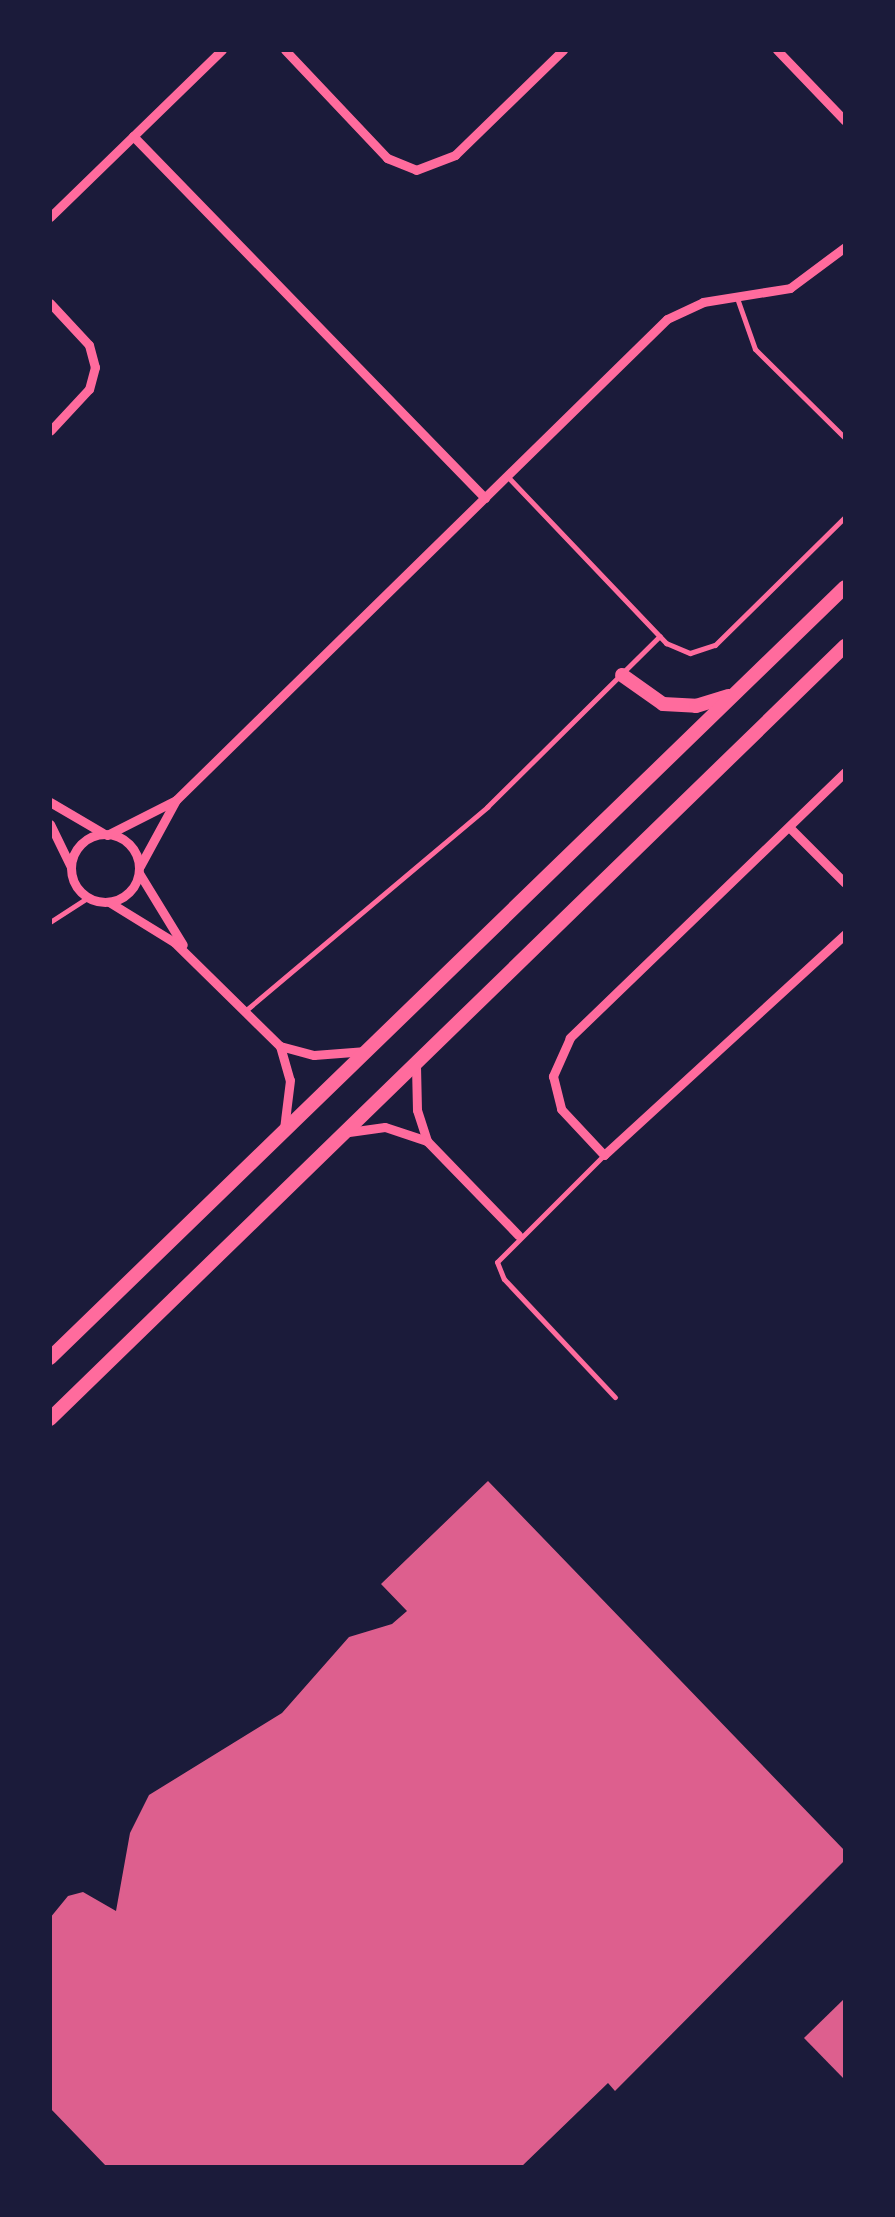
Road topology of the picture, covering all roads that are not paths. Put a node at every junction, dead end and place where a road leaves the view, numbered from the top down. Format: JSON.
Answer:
{"nodes":[{"id":1,"x":222,"y":50,"type":"edge"},
{"id":2,"x":285,"y":50,"type":"edge"},
{"id":3,"x":562,"y":50,"type":"edge"},
{"id":4,"x":777,"y":50,"type":"edge"},
{"id":5,"x":845,"y":121,"type":"edge"},
{"id":6,"x":133,"y":136,"type":"junction"},
{"id":7,"x":50,"y":217,"type":"edge"},
{"id":8,"x":845,"y":247,"type":"edge"},
{"id":9,"x":738,"y":298,"type":"junction"},
{"id":10,"x":50,"y":304,"type":"edge"},
{"id":11,"x":50,"y":431,"type":"edge"},
{"id":12,"x":845,"y":438,"type":"edge"},
{"id":13,"x":507,"y":476,"type":"junction"},
{"id":14,"x":485,"y":498,"type":"junction"},
{"id":15,"x":845,"y":517,"type":"edge"},
{"id":16,"x":845,"y":588,"type":"edge"},
{"id":17,"x":660,"y":636,"type":"junction"},
{"id":18,"x":844,"y":647,"type":"edge"},
{"id":19,"x":618,"y":679,"type":"junction"},
{"id":20,"x":738,"y":691,"type":"junction"},
{"id":21,"x":845,"y":772,"type":"edge"},
{"id":22,"x":176,"y":800,"type":"junction"},
{"id":23,"x":50,"y":802,"type":"edge"},
{"id":24,"x":50,"y":824,"type":"edge"},
{"id":25,"x":789,"y":826,"type":"junction"},
{"id":26,"x":106,"y":834,"type":"junction"},
{"id":27,"x":71,"y":867,"type":"junction"},
{"id":28,"x":139,"y":870,"type":"junction"},
{"id":29,"x":845,"y":883,"type":"edge"},
{"id":30,"x":87,"y":898,"type":"junction"},
{"id":31,"x":109,"y":902,"type":"junction"},
{"id":32,"x":50,"y":922,"type":"edge"},
{"id":33,"x":845,"y":934,"type":"edge"},
{"id":34,"x":194,"y":959,"type":"junction"},
{"id":35,"x":245,"y":1010,"type":"junction"},
{"id":36,"x":280,"y":1046,"type":"junction"},
{"id":37,"x":367,"y":1050,"type":"junction"},
{"id":38,"x":417,"y":1062,"type":"junction"},
{"id":39,"x":283,"y":1132,"type":"junction"},
{"id":40,"x":344,"y":1133,"type":"junction"},
{"id":41,"x":427,"y":1141,"type":"junction"},
{"id":42,"x":604,"y":1156,"type":"junction"},
{"id":43,"x":518,"y":1235,"type":"junction"},
{"id":44,"x":50,"y":1358,"type":"edge"},
{"id":45,"x":615,"y":1398,"type":"dead end"},
{"id":46,"x":50,"y":1419,"type":"edge"}],
"edges":[{"from":1,"to":6,"type":"street"},
{"from":2,"to":3,"type":"street"},
{"from":4,"to":5,"type":"street"},
{"from":6,"to":7,"type":"street"},
{"from":6,"to":14,"type":"street"},
{"from":8,"to":9,"type":"street"},
{"from":9,"to":12,"type":"lane"},
{"from":9,"to":13,"type":"street"},
{"from":10,"to":11,"type":"street"},
{"from":13,"to":14,"type":"street"},
{"from":13,"to":17,"type":"lane"},
{"from":14,"to":22,"type":"street"},
{"from":15,"to":17,"type":"lane"},
{"from":16,"to":20,"type":"main road"},
{"from":17,"to":19,"type":"lane"},
{"from":18,"to":38,"type":"main road"},
{"from":19,"to":20,"type":"main road"},
{"from":19,"to":35,"type":"lane"},
{"from":20,"to":37,"type":"main road"},
{"from":21,"to":25,"type":"street"},
{"from":22,"to":26,"type":"street"},
{"from":22,"to":28,"type":"street"},
{"from":23,"to":26,"type":"street"},
{"from":24,"to":27,"type":"street"},
{"from":25,"to":29,"type":"street"},
{"from":25,"to":42,"type":"street"},
{"from":26,"to":27,"type":"street"},
{"from":26,"to":28,"type":"street"},
{"from":27,"to":30,"type":"street"},
{"from":28,"to":31,"type":"street"},
{"from":28,"to":34,"type":"street"},
{"from":30,"to":31,"type":"street"},
{"from":30,"to":32,"type":"lane"},
{"from":31,"to":34,"type":"street"},
{"from":33,"to":42,"type":"street"},
{"from":34,"to":35,"type":"street"},
{"from":35,"to":36,"type":"street"},
{"from":36,"to":37,"type":"street"},
{"from":36,"to":39,"type":"street"},
{"from":37,"to":39,"type":"main road"},
{"from":38,"to":40,"type":"main road"},
{"from":38,"to":41,"type":"street"},
{"from":39,"to":44,"type":"main road"},
{"from":40,"to":41,"type":"street"},
{"from":40,"to":46,"type":"main road"},
{"from":41,"to":43,"type":"street"},
{"from":42,"to":43,"type":"lane"},
{"from":43,"to":45,"type":"lane"}]}
